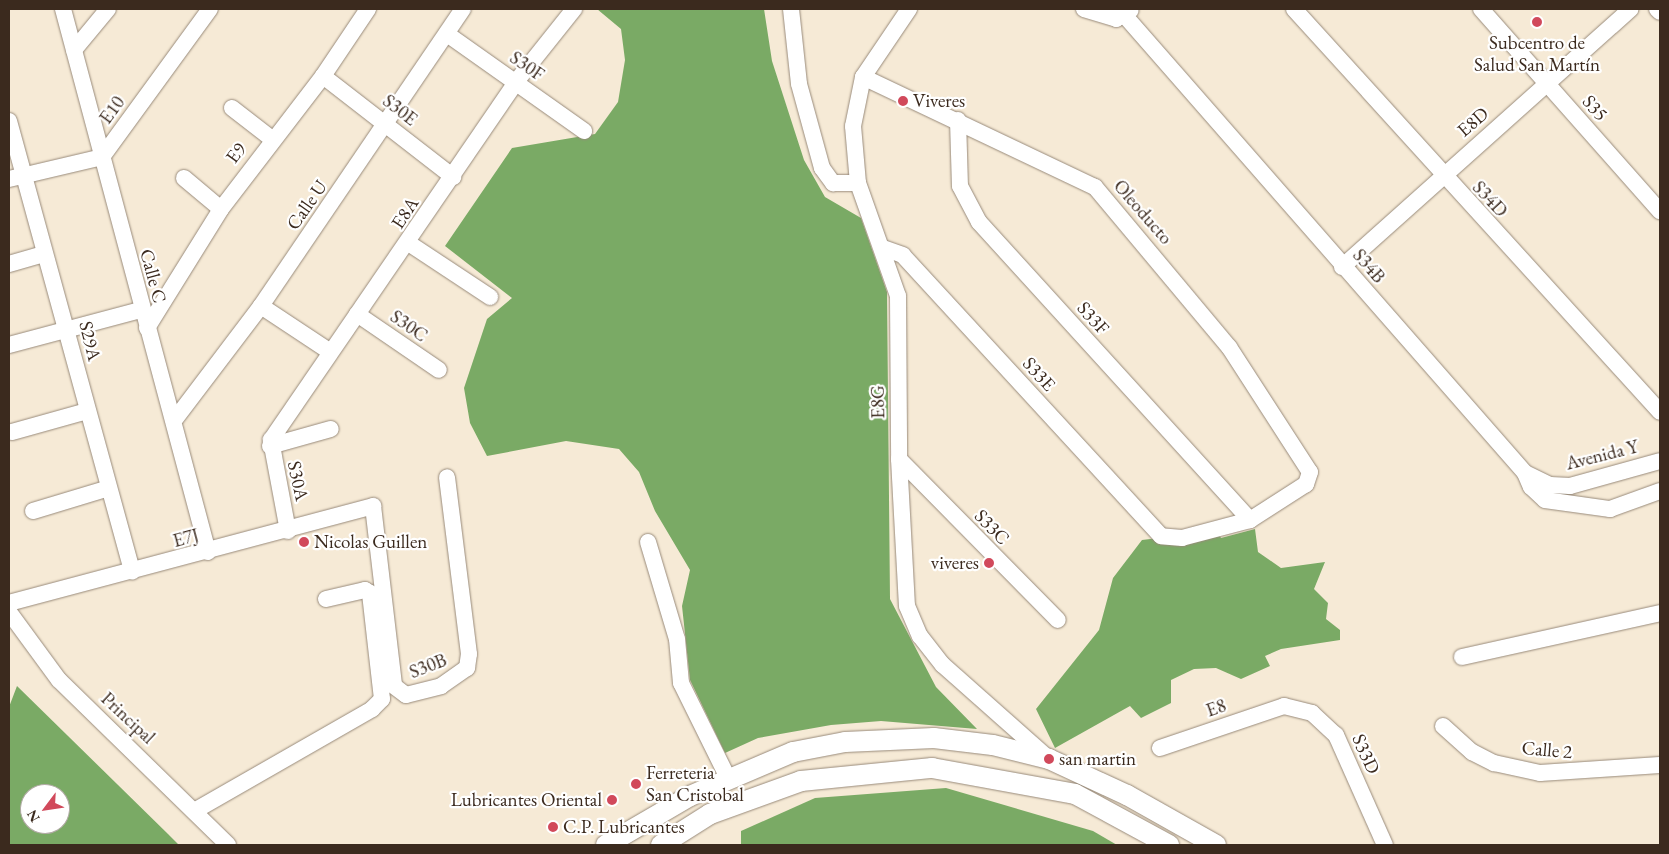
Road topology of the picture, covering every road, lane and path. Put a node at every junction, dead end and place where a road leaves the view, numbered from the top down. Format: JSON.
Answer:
{"nodes":[{"id":1,"x":63,"y":9,"type":"edge"},
{"id":2,"x":108,"y":9,"type":"edge"},
{"id":3,"x":210,"y":9,"type":"edge"},
{"id":4,"x":368,"y":9,"type":"edge"},
{"id":5,"x":463,"y":9,"type":"edge"},
{"id":6,"x":574,"y":9,"type":"edge"},
{"id":7,"x":791,"y":9,"type":"edge"},
{"id":8,"x":909,"y":9,"type":"edge"},
{"id":9,"x":1084,"y":9,"type":"edge"},
{"id":10,"x":1294,"y":9,"type":"edge"},
{"id":11,"x":1480,"y":9,"type":"edge"},
{"id":12,"x":1630,"y":9,"type":"edge"},
{"id":13,"x":1657,"y":9,"type":"edge"},
{"id":14,"x":1126,"y":11,"type":"edge"},
{"id":15,"x":1660,"y":12,"type":"edge"},
{"id":16,"x":446,"y":34,"type":"junction"},
{"id":17,"x":74,"y":50,"type":"junction"},
{"id":18,"x":323,"y":76,"type":"junction"},
{"id":19,"x":863,"y":77,"type":"junction"},
{"id":20,"x":516,"y":83,"type":"junction"},
{"id":21,"x":1547,"y":85,"type":"junction"},
{"id":22,"x":232,"y":108,"type":"dead end"},
{"id":23,"x":958,"y":120,"type":"junction"},
{"id":24,"x":9,"y":121,"type":"edge"},
{"id":25,"x":387,"y":125,"type":"junction"},
{"id":26,"x":584,"y":131,"type":"dead end"},
{"id":27,"x":272,"y":139,"type":"junction"},
{"id":28,"x":102,"y":157,"type":"junction"},
{"id":29,"x":1442,"y":176,"type":"junction"},
{"id":30,"x":16,"y":177,"type":"edge"},
{"id":31,"x":452,"y":177,"type":"junction"},
{"id":32,"x":184,"y":178,"type":"dead end"},
{"id":33,"x":858,"y":183,"type":"junction"},
{"id":34,"x":221,"y":209,"type":"junction"},
{"id":35,"x":1660,"y":211,"type":"edge"},
{"id":36,"x":410,"y":244,"type":"junction"},
{"id":37,"x":883,"y":248,"type":"junction"},
{"id":38,"x":45,"y":254,"type":"junction"},
{"id":39,"x":9,"y":264,"type":"edge"},
{"id":40,"x":1342,"y":267,"type":"junction"},
{"id":41,"x":490,"y":297,"type":"dead end"},
{"id":42,"x":261,"y":306,"type":"junction"},
{"id":43,"x":141,"y":310,"type":"junction"},
{"id":44,"x":357,"y":314,"type":"junction"},
{"id":45,"x":147,"y":328,"type":"junction"},
{"id":46,"x":67,"y":330,"type":"junction"},
{"id":47,"x":9,"y":345,"type":"edge"},
{"id":48,"x":329,"y":350,"type":"junction"},
{"id":49,"x":439,"y":370,"type":"dead end"},
{"id":50,"x":87,"y":411,"type":"junction"},
{"id":51,"x":1660,"y":412,"type":"edge"},
{"id":52,"x":176,"y":418,"type":"junction"},
{"id":53,"x":331,"y":429,"type":"dead end"},
{"id":54,"x":12,"y":432,"type":"dead end"},
{"id":55,"x":271,"y":443,"type":"junction"},
{"id":56,"x":899,"y":459,"type":"junction"},
{"id":57,"x":1660,"y":461,"type":"edge"},
{"id":58,"x":1525,"y":473,"type":"junction"},
{"id":59,"x":447,"y":477,"type":"dead end"},
{"id":60,"x":109,"y":488,"type":"junction"},
{"id":61,"x":1660,"y":491,"type":"edge"},
{"id":62,"x":373,"y":506,"type":"joint"},
{"id":63,"x":33,"y":511,"type":"dead end"},
{"id":64,"x":1250,"y":520,"type":"junction"},
{"id":65,"x":288,"y":531,"type":"junction"},
{"id":66,"x":648,"y":542,"type":"dead end"},
{"id":67,"x":208,"y":552,"type":"junction"},
{"id":68,"x":132,"y":572,"type":"junction"},
{"id":69,"x":326,"y":599,"type":"dead end"},
{"id":70,"x":9,"y":603,"type":"edge"},
{"id":71,"x":9,"y":612,"type":"edge"},
{"id":72,"x":1660,"y":612,"type":"edge"},
{"id":73,"x":1058,"y":620,"type":"dead end"},
{"id":74,"x":1462,"y":657,"type":"dead end"},
{"id":75,"x":1284,"y":706,"type":"joint"},
{"id":76,"x":1443,"y":726,"type":"dead end"},
{"id":77,"x":1160,"y":748,"type":"dead end"},
{"id":78,"x":1049,"y":759,"type":"junction"},
{"id":79,"x":1660,"y":765,"type":"edge"},
{"id":80,"x":728,"y":778,"type":"junction"},
{"id":81,"x":196,"y":810,"type":"junction"},
{"id":82,"x":228,"y":845,"type":"edge"},
{"id":83,"x":606,"y":845,"type":"edge"},
{"id":84,"x":661,"y":845,"type":"edge"},
{"id":85,"x":1169,"y":845,"type":"edge"},
{"id":86,"x":1216,"y":845,"type":"edge"},
{"id":87,"x":1385,"y":845,"type":"edge"}],
"edges":[{"from":1,"to":17,"type":"street","name":"Calle C"},
{"from":2,"to":17,"type":"street"},
{"from":3,"to":28,"type":"street","name":"E10"},
{"from":4,"to":18,"type":"street","name":"E9"},
{"from":5,"to":16,"type":"street","name":"Calle U"},
{"from":6,"to":20,"type":"street","name":"E8A"},
{"from":7,"to":33,"type":"street"},
{"from":8,"to":19,"type":"street","name":"E8G"},
{"from":9,"to":14,"type":"street"},
{"from":10,"to":29,"type":"street","name":"S34D"},
{"from":11,"to":21,"type":"street","name":"S35"},
{"from":12,"to":21,"type":"street","name":"E8D"},
{"from":13,"to":15,"type":"street"},
{"from":14,"to":40,"type":"street","name":"S34B"},
{"from":16,"to":20,"type":"street","name":"S30F"},
{"from":16,"to":25,"type":"street","name":"Calle U"},
{"from":17,"to":28,"type":"street","name":"Calle C"},
{"from":18,"to":25,"type":"street","name":"S30E"},
{"from":18,"to":27,"type":"street","name":"E9"},
{"from":19,"to":23,"type":"street","name":"Oleoducto"},
{"from":19,"to":33,"type":"street","name":"E8G"},
{"from":20,"to":26,"type":"street","name":"S30F"},
{"from":20,"to":31,"type":"street","name":"E8A"},
{"from":21,"to":29,"type":"street","name":"E8D"},
{"from":21,"to":35,"type":"street","name":"S35"},
{"from":22,"to":27,"type":"street"},
{"from":23,"to":64,"type":"street","name":"S33F"},
{"from":23,"to":64,"type":"street","name":"Oleoducto"},
{"from":24,"to":30,"type":"street","name":"S29A"},
{"from":25,"to":31,"type":"street","name":"S30E"},
{"from":25,"to":42,"type":"street","name":"Calle U"},
{"from":27,"to":34,"type":"street","name":"E9"},
{"from":28,"to":30,"type":"street"},
{"from":28,"to":43,"type":"street","name":"Calle C"},
{"from":29,"to":40,"type":"street","name":"E8D"},
{"from":29,"to":51,"type":"street","name":"S34D"},
{"from":30,"to":38,"type":"street","name":"S29A"},
{"from":31,"to":36,"type":"street","name":"E8A"},
{"from":32,"to":34,"type":"street"},
{"from":33,"to":37,"type":"street","name":"E8G"},
{"from":34,"to":45,"type":"street","name":"E9"},
{"from":36,"to":41,"type":"street"},
{"from":36,"to":44,"type":"street","name":"E8A"},
{"from":37,"to":56,"type":"street","name":"E8G"},
{"from":37,"to":64,"type":"street","name":"S33E"},
{"from":38,"to":39,"type":"street"},
{"from":38,"to":46,"type":"street","name":"S29A"},
{"from":40,"to":58,"type":"street","name":"S34B"},
{"from":42,"to":48,"type":"street"},
{"from":42,"to":52,"type":"street","name":"Calle U"},
{"from":43,"to":45,"type":"street","name":"Calle C"},
{"from":43,"to":46,"type":"street"},
{"from":44,"to":48,"type":"street","name":"E8A"},
{"from":44,"to":49,"type":"street","name":"S30C"},
{"from":45,"to":52,"type":"street","name":"Calle C"},
{"from":46,"to":47,"type":"street"},
{"from":46,"to":50,"type":"street","name":"S29A"},
{"from":48,"to":55,"type":"street","name":"E8A"},
{"from":50,"to":54,"type":"street"},
{"from":50,"to":60,"type":"street","name":"S29A"},
{"from":52,"to":67,"type":"street","name":"Calle C"},
{"from":53,"to":55,"type":"street"},
{"from":55,"to":65,"type":"street","name":"S30A"},
{"from":56,"to":73,"type":"street","name":"S33C"},
{"from":56,"to":78,"type":"street","name":"E8G"},
{"from":57,"to":58,"type":"street","name":"Avenida Y"},
{"from":58,"to":61,"type":"street","name":"S34B"},
{"from":59,"to":62,"type":"street","name":"S30B"},
{"from":60,"to":63,"type":"street"},
{"from":60,"to":68,"type":"street","name":"S29A"},
{"from":62,"to":65,"type":"street","name":"E7J"},
{"from":65,"to":67,"type":"street","name":"E7J"},
{"from":66,"to":80,"type":"street"},
{"from":67,"to":68,"type":"street","name":"E7J"},
{"from":68,"to":70,"type":"street","name":"E7J"},
{"from":69,"to":81,"type":"street"},
{"from":71,"to":81,"type":"street","name":"Principal"},
{"from":72,"to":74,"type":"street"},
{"from":75,"to":77,"type":"street","name":"E8"},
{"from":75,"to":87,"type":"street","name":"S33D"},
{"from":76,"to":79,"type":"street","name":"Calle 2"},
{"from":78,"to":80,"type":"main road"},
{"from":78,"to":86,"type":"main road"},
{"from":80,"to":83,"type":"main road"},
{"from":81,"to":82,"type":"street","name":"Principal"},
{"from":84,"to":85,"type":"main road"}]}
